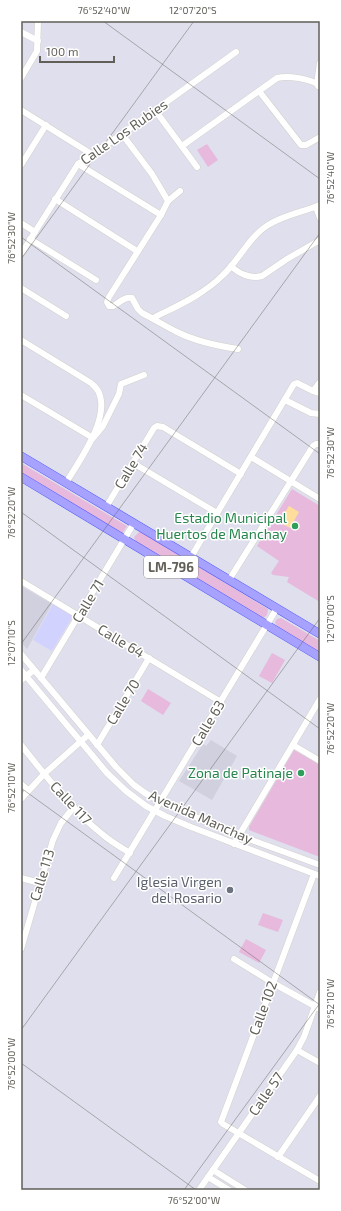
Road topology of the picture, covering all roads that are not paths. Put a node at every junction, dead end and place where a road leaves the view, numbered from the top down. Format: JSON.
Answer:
{"nodes":[{"id":1,"x":38,"y":21,"type":"edge"},
{"id":2,"x":21,"y":32,"type":"edge"},
{"id":3,"x":38,"y":42,"type":"junction"},
{"id":4,"x":236,"y":52,"type":"dead end"},
{"id":5,"x":320,"y":63,"type":"edge"},
{"id":6,"x":21,"y":78,"type":"edge"},
{"id":7,"x":319,"y":86,"type":"edge"},
{"id":8,"x":259,"y":90,"type":"junction"},
{"id":9,"x":21,"y":110,"type":"edge"},
{"id":10,"x":155,"y":110,"type":"junction"},
{"id":11,"x":46,"y":125,"type":"junction"},
{"id":12,"x":122,"y":134,"type":"junction"},
{"id":13,"x":320,"y":137,"type":"edge"},
{"id":14,"x":182,"y":146,"type":"junction"},
{"id":15,"x":93,"y":155,"type":"junction"},
{"id":16,"x":78,"y":164,"type":"junction"},
{"id":17,"x":21,"y":165,"type":"edge"},
{"id":18,"x":197,"y":167,"type":"dead end"},
{"id":19,"x":180,"y":191,"type":"dead end"},
{"id":20,"x":55,"y":199,"type":"junction"},
{"id":21,"x":168,"y":201,"type":"junction"},
{"id":22,"x":318,"y":206,"type":"edge"},
{"id":23,"x":161,"y":215,"type":"junction"},
{"id":24,"x":320,"y":218,"type":"edge"},
{"id":25,"x":21,"y":223,"type":"edge"},
{"id":26,"x":35,"y":232,"type":"junction"},
{"id":27,"x":30,"y":239,"type":"junction"},
{"id":28,"x":320,"y":240,"type":"edge"},
{"id":29,"x":137,"y":251,"type":"junction"},
{"id":30,"x":21,"y":254,"type":"edge"},
{"id":31,"x":231,"y":266,"type":"junction"},
{"id":32,"x":96,"y":280,"type":"dead end"},
{"id":33,"x":21,"y":288,"type":"edge"},
{"id":34,"x":66,"y":316,"type":"dead end"},
{"id":35,"x":153,"y":318,"type":"junction"},
{"id":36,"x":21,"y":340,"type":"edge"},
{"id":37,"x":238,"y":349,"type":"dead end"},
{"id":38,"x":144,"y":375,"type":"dead end"},
{"id":39,"x":320,"y":382,"type":"edge"},
{"id":40,"x":312,"y":391,"type":"junction"},
{"id":41,"x":320,"y":393,"type":"edge"},
{"id":42,"x":21,"y":395,"type":"edge"},
{"id":43,"x":285,"y":400,"type":"junction"},
{"id":44,"x":320,"y":414,"type":"edge"},
{"id":45,"x":93,"y":438,"type":"junction"},
{"id":46,"x":320,"y":444,"type":"edge"},
{"id":47,"x":21,"y":456,"type":"edge"},
{"id":48,"x":252,"y":456,"type":"junction"},
{"id":49,"x":133,"y":463,"type":"junction"},
{"id":50,"x":241,"y":474,"type":"junction"},
{"id":51,"x":21,"y":477,"type":"edge"},
{"id":52,"x":291,"y":481,"type":"junction"},
{"id":53,"x":66,"y":483,"type":"junction"},
{"id":54,"x":320,"y":499,"type":"edge"},
{"id":55,"x":106,"y":507,"type":"junction"},
{"id":56,"x":217,"y":513,"type":"junction"},
{"id":57,"x":134,"y":523,"type":"junction"},
{"id":58,"x":124,"y":539,"type":"junction"},
{"id":59,"x":190,"y":557,"type":"junction"},
{"id":60,"x":230,"y":580,"type":"junction"},
{"id":61,"x":21,"y":581,"type":"edge"},
{"id":62,"x":277,"y":608,"type":"junction"},
{"id":63,"x":79,"y":616,"type":"junction"},
{"id":64,"x":267,"y":625,"type":"junction"},
{"id":65,"x":320,"y":634,"type":"edge"},
{"id":66,"x":21,"y":654,"type":"edge"},
{"id":67,"x":320,"y":657,"type":"edge"},
{"id":68,"x":149,"y":658,"type":"junction"},
{"id":69,"x":21,"y":670,"type":"edge"},
{"id":70,"x":34,"y":670,"type":"junction"},
{"id":71,"x":23,"y":678,"type":"edge"},
{"id":72,"x":41,"y":678,"type":"junction"},
{"id":73,"x":320,"y":699,"type":"edge"},
{"id":74,"x":221,"y":702,"type":"junction"},
{"id":75,"x":88,"y":735,"type":"junction"},
{"id":76,"x":80,"y":741,"type":"junction"},
{"id":77,"x":21,"y":745,"type":"edge"},
{"id":78,"x":97,"y":745,"type":"junction"},
{"id":79,"x":293,"y":745,"type":"junction"},
{"id":80,"x":320,"y":761,"type":"edge"},
{"id":81,"x":44,"y":774,"type":"junction"},
{"id":82,"x":21,"y":784,"type":"edge"},
{"id":83,"x":28,"y":790,"type":"junction"},
{"id":84,"x":21,"y":799,"type":"edge"},
{"id":85,"x":161,"y":802,"type":"junction"},
{"id":86,"x":74,"y":807,"type":"junction"},
{"id":87,"x":155,"y":811,"type":"junction"},
{"id":88,"x":239,"y":835,"type":"junction"},
{"id":89,"x":234,"y":844,"type":"junction"},
{"id":90,"x":130,"y":853,"type":"junction"},
{"id":91,"x":320,"y":865,"type":"edge"},
{"id":92,"x":317,"y":875,"type":"edge"},
{"id":93,"x":21,"y":878,"type":"edge"},
{"id":94,"x":114,"y":878,"type":"dead end"},
{"id":95,"x":40,"y":883,"type":"junction"},
{"id":96,"x":21,"y":949,"type":"edge"},
{"id":97,"x":234,"y":959,"type":"dead end"},
{"id":98,"x":273,"y":983,"type":"junction"},
{"id":99,"x":320,"y":992,"type":"edge"},
{"id":100,"x":317,"y":1008,"type":"edge"},
{"id":101,"x":297,"y":1050,"type":"junction"},
{"id":102,"x":320,"y":1063,"type":"edge"},
{"id":103,"x":320,"y":1096,"type":"edge"},
{"id":104,"x":239,"y":1134,"type":"junction"},
{"id":105,"x":278,"y":1156,"type":"junction"},
{"id":106,"x":213,"y":1170,"type":"junction"},
{"id":107,"x":208,"y":1177,"type":"junction"},
{"id":108,"x":319,"y":1179,"type":"edge"},
{"id":109,"x":199,"y":1190,"type":"edge"},
{"id":110,"x":229,"y":1190,"type":"edge"},
{"id":111,"x":245,"y":1190,"type":"edge"}],
"edges":[{"from":1,"to":3,"type":"street"},
{"from":2,"to":3,"type":"street"},
{"from":3,"to":6,"type":"street"},
{"from":4,"to":10,"type":"street","name":"Calle Los Rubies"},
{"from":5,"to":7,"type":"street"},
{"from":7,"to":8,"type":"street"},
{"from":8,"to":13,"type":"street"},
{"from":8,"to":14,"type":"street"},
{"from":9,"to":11,"type":"street"},
{"from":10,"to":12,"type":"street","name":"Calle Los Rubies"},
{"from":10,"to":14,"type":"street"},
{"from":11,"to":15,"type":"street"},
{"from":11,"to":17,"type":"street"},
{"from":12,"to":15,"type":"street","name":"Calle Los Rubies"},
{"from":12,"to":21,"type":"street"},
{"from":14,"to":18,"type":"street"},
{"from":15,"to":16,"type":"street","name":"Calle Los Rubies"},
{"from":16,"to":20,"type":"street","name":"Calle Los Rubies"},
{"from":16,"to":23,"type":"street"},
{"from":19,"to":21,"type":"street"},
{"from":20,"to":26,"type":"street","name":"Calle Los Rubies"},
{"from":20,"to":29,"type":"street"},
{"from":21,"to":23,"type":"street"},
{"from":22,"to":24,"type":"street"},
{"from":22,"to":31,"type":"street"},
{"from":23,"to":29,"type":"street"},
{"from":25,"to":26,"type":"street"},
{"from":26,"to":27,"type":"street","name":"Calle Los Rubies"},
{"from":27,"to":30,"type":"street","name":"Calle Los Rubies"},
{"from":27,"to":32,"type":"street"},
{"from":28,"to":31,"type":"street"},
{"from":29,"to":35,"type":"street"},
{"from":31,"to":35,"type":"street"},
{"from":33,"to":34,"type":"street"},
{"from":35,"to":37,"type":"street"},
{"from":36,"to":45,"type":"street"},
{"from":38,"to":45,"type":"street"},
{"from":39,"to":40,"type":"street"},
{"from":40,"to":41,"type":"street"},
{"from":40,"to":43,"type":"street"},
{"from":42,"to":45,"type":"street"},
{"from":43,"to":44,"type":"street"},
{"from":43,"to":48,"type":"street"},
{"from":45,"to":53,"type":"street"},
{"from":46,"to":52,"type":"street"},
{"from":47,"to":53,"type":"main road","number":"LM-796"},
{"from":48,"to":50,"type":"street"},
{"from":48,"to":52,"type":"street"},
{"from":49,"to":50,"type":"street","name":"Calle 74"},
{"from":49,"to":55,"type":"street","name":"Calle 74"},
{"from":49,"to":56,"type":"street"},
{"from":50,"to":56,"type":"street"},
{"from":51,"to":58,"type":"main road","number":"LM-796"},
{"from":52,"to":54,"type":"street"},
{"from":52,"to":60,"type":"street"},
{"from":53,"to":55,"type":"main road","number":"LM-796"},
{"from":55,"to":57,"type":"main road","number":"LM-796"},
{"from":56,"to":59,"type":"street"},
{"from":57,"to":58,"type":"street","name":"Calle 71"},
{"from":57,"to":59,"type":"main road","number":"LM-796"},
{"from":58,"to":63,"type":"street","name":"Calle 71"},
{"from":58,"to":64,"type":"main road","number":"LM-796"},
{"from":59,"to":60,"type":"main road","number":"LM-796"},
{"from":60,"to":62,"type":"main road","number":"LM-796"},
{"from":61,"to":63,"type":"street","name":"Calle 64"},
{"from":62,"to":64,"type":"street","name":"Calle 63"},
{"from":62,"to":65,"type":"main road","number":"LM-796"},
{"from":63,"to":68,"type":"street","name":"Calle 64"},
{"from":63,"to":72,"type":"street","name":"Calle 71"},
{"from":64,"to":67,"type":"main road","number":"LM-796"},
{"from":64,"to":74,"type":"street","name":"Calle 63"},
{"from":66,"to":70,"type":"street","name":"Avenida Manchay"},
{"from":68,"to":74,"type":"street","name":"Calle 64"},
{"from":68,"to":78,"type":"street","name":"Calle 70"},
{"from":69,"to":71,"type":"street","name":"Avenida Manchay"},
{"from":70,"to":71,"type":"street"},
{"from":70,"to":72,"type":"street","name":"Avenida Manchay"},
{"from":71,"to":76,"type":"street","name":"Avenida Manchay"},
{"from":72,"to":75,"type":"street","name":"Avenida Manchay"},
{"from":73,"to":79,"type":"street"},
{"from":74,"to":85,"type":"street","name":"Calle 63"},
{"from":75,"to":76,"type":"street"},
{"from":75,"to":78,"type":"street","name":"Avenida Manchay"},
{"from":76,"to":81,"type":"street"},
{"from":76,"to":87,"type":"street","name":"Avenida Manchay"},
{"from":77,"to":81,"type":"street","name":"Calle 117"},
{"from":78,"to":85,"type":"street","name":"Avenida Manchay"},
{"from":79,"to":80,"type":"street"},
{"from":79,"to":88,"type":"street"},
{"from":81,"to":83,"type":"street"},
{"from":81,"to":86,"type":"street","name":"Calle 117"},
{"from":82,"to":83,"type":"street"},
{"from":83,"to":84,"type":"street"},
{"from":85,"to":87,"type":"street","name":"Calle 63"},
{"from":85,"to":88,"type":"street","name":"Avenida Manchay"},
{"from":86,"to":90,"type":"street","name":"Calle 117"},
{"from":86,"to":95,"type":"street","name":"Calle 113"},
{"from":87,"to":89,"type":"street","name":"Avenida Manchay"},
{"from":87,"to":90,"type":"street","name":"Calle 63"},
{"from":88,"to":89,"type":"street"},
{"from":88,"to":91,"type":"street","name":"Avenida Manchay"},
{"from":89,"to":92,"type":"street","name":"Avenida Manchay"},
{"from":90,"to":94,"type":"street","name":"Calle 63"},
{"from":92,"to":98,"type":"street","name":"Calle 102"},
{"from":93,"to":95,"type":"street"},
{"from":95,"to":96,"type":"street","name":"Calle 113"},
{"from":97,"to":98,"type":"street"},
{"from":98,"to":100,"type":"street"},
{"from":98,"to":104,"type":"street","name":"Calle 102"},
{"from":99,"to":100,"type":"street","name":"Calle 57"},
{"from":100,"to":101,"type":"street","name":"Calle 57"},
{"from":101,"to":102,"type":"street"},
{"from":101,"to":104,"type":"street","name":"Calle 57"},
{"from":103,"to":105,"type":"street"},
{"from":104,"to":105,"type":"street"},
{"from":104,"to":106,"type":"street","name":"Calle 57"},
{"from":105,"to":108,"type":"street"},
{"from":106,"to":107,"type":"street","name":"Calle 57"},
{"from":106,"to":111,"type":"street"},
{"from":107,"to":109,"type":"street","name":"Calle 57"},
{"from":107,"to":110,"type":"street"}]}
